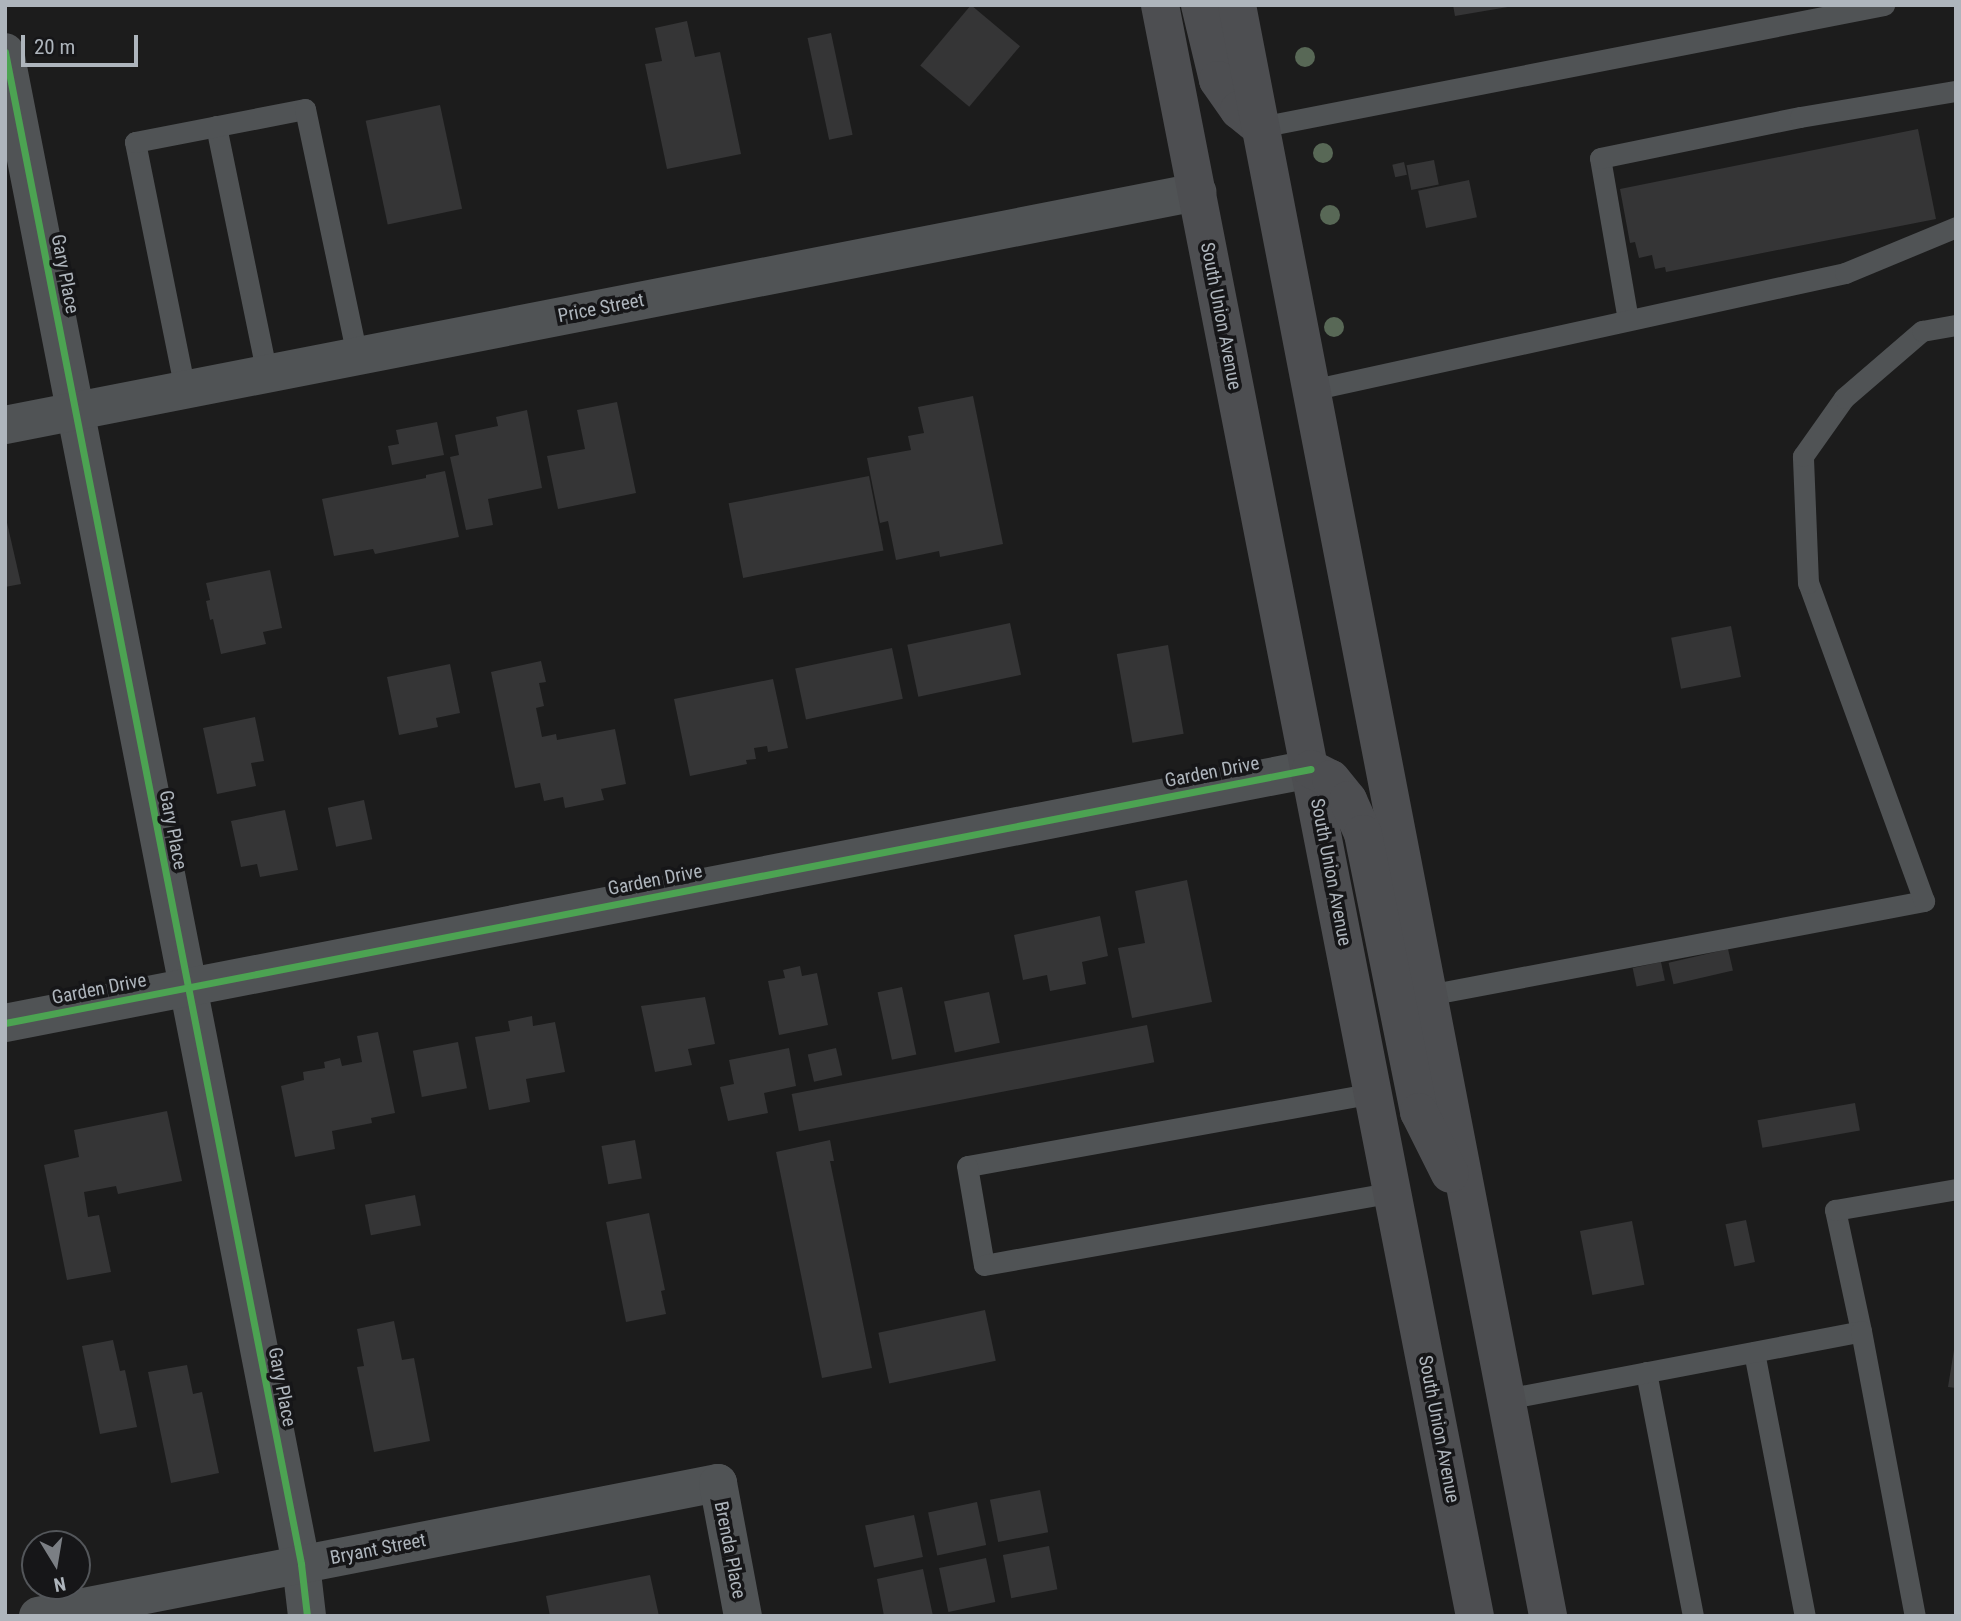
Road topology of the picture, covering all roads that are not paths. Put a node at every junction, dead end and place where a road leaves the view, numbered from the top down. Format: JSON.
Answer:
{"nodes":[{"id":1,"x":1160,"y":5,"type":"edge"},
{"id":2,"x":1200,"y":5,"type":"edge"},
{"id":3,"x":1237,"y":5,"type":"edge"},
{"id":4,"x":1884,"y":5,"type":"edge"},
{"id":5,"x":5,"y":52,"type":"edge"},
{"id":6,"x":1956,"y":91,"type":"edge"},
{"id":7,"x":216,"y":126,"type":"junction"},
{"id":8,"x":1260,"y":127,"type":"junction"},
{"id":9,"x":1196,"y":192,"type":"junction"},
{"id":10,"x":1956,"y":228,"type":"edge"},
{"id":11,"x":1628,"y":320,"type":"junction"},
{"id":12,"x":1956,"y":325,"type":"edge"},
{"id":13,"x":357,"y":356,"type":"junction"},
{"id":14,"x":267,"y":374,"type":"junction"},
{"id":15,"x":186,"y":390,"type":"junction"},
{"id":16,"x":1311,"y":390,"type":"junction"},
{"id":17,"x":75,"y":411,"type":"junction"},
{"id":18,"x":5,"y":425,"type":"edge"},
{"id":19,"x":1311,"y":769,"type":"junction"},
{"id":20,"x":188,"y":988,"type":"junction"},
{"id":21,"x":1428,"y":995,"type":"junction"},
{"id":22,"x":5,"y":1023,"type":"edge"},
{"id":23,"x":1374,"y":1093,"type":"junction"},
{"id":24,"x":1956,"y":1189,"type":"edge"},
{"id":25,"x":1393,"y":1192,"type":"junction"},
{"id":26,"x":1470,"y":1213,"type":"junction"},
{"id":27,"x":1861,"y":1331,"type":"junction"},
{"id":28,"x":1754,"y":1352,"type":"junction"},
{"id":29,"x":1646,"y":1372,"type":"junction"},
{"id":30,"x":1506,"y":1399,"type":"junction"},
{"id":31,"x":718,"y":1483,"type":"joint"},
{"id":32,"x":301,"y":1564,"type":"junction"},
{"id":33,"x":38,"y":1616,"type":"edge"},
{"id":34,"x":307,"y":1616,"type":"edge"},
{"id":35,"x":743,"y":1616,"type":"edge"},
{"id":36,"x":1475,"y":1616,"type":"edge"},
{"id":37,"x":1548,"y":1616,"type":"edge"},
{"id":38,"x":1693,"y":1616,"type":"edge"},
{"id":39,"x":1805,"y":1616,"type":"edge"},
{"id":40,"x":1915,"y":1616,"type":"edge"}],
"edges":[{"from":1,"to":9,"type":"main road","name":"South Union Avenue"},
{"from":2,"to":8,"type":"main road"},
{"from":3,"to":8,"type":"main road"},
{"from":4,"to":8,"type":"lane"},
{"from":5,"to":17,"type":"street","name":"Gary Place"},
{"from":6,"to":11,"type":"lane"},
{"from":7,"to":13,"type":"lane"},
{"from":7,"to":14,"type":"lane"},
{"from":7,"to":15,"type":"lane"},
{"from":8,"to":16,"type":"main road"},
{"from":9,"to":13,"type":"street","name":"Price Street"},
{"from":9,"to":19,"type":"main road","name":"South Union Avenue"},
{"from":10,"to":11,"type":"lane"},
{"from":11,"to":16,"type":"lane"},
{"from":12,"to":21,"type":"lane"},
{"from":13,"to":14,"type":"street","name":"Price Street"},
{"from":14,"to":15,"type":"street","name":"Price Street"},
{"from":15,"to":17,"type":"street","name":"Price Street"},
{"from":16,"to":21,"type":"main road"},
{"from":17,"to":18,"type":"street","name":"Price Street"},
{"from":17,"to":20,"type":"street","name":"Gary Place"},
{"from":19,"to":20,"type":"street","name":"Garden Drive"},
{"from":19,"to":23,"type":"main road","name":"South Union Avenue"},
{"from":19,"to":26,"type":"main road"},
{"from":20,"to":22,"type":"street","name":"Garden Drive"},
{"from":20,"to":32,"type":"street","name":"Gary Place"},
{"from":21,"to":26,"type":"main road"},
{"from":23,"to":25,"type":"main road","name":"South Union Avenue"},
{"from":23,"to":25,"type":"lane"},
{"from":24,"to":27,"type":"lane"},
{"from":25,"to":36,"type":"main road","name":"South Union Avenue"},
{"from":26,"to":30,"type":"main road"},
{"from":27,"to":28,"type":"lane"},
{"from":27,"to":40,"type":"lane"},
{"from":28,"to":29,"type":"lane"},
{"from":28,"to":39,"type":"lane"},
{"from":29,"to":30,"type":"lane"},
{"from":29,"to":38,"type":"lane"},
{"from":30,"to":37,"type":"main road"},
{"from":31,"to":32,"type":"street","name":"Bryant Street"},
{"from":31,"to":35,"type":"street","name":"Brenda Place"},
{"from":32,"to":33,"type":"street","name":"Bryant Street"},
{"from":32,"to":34,"type":"street","name":"Gary Place"}]}
